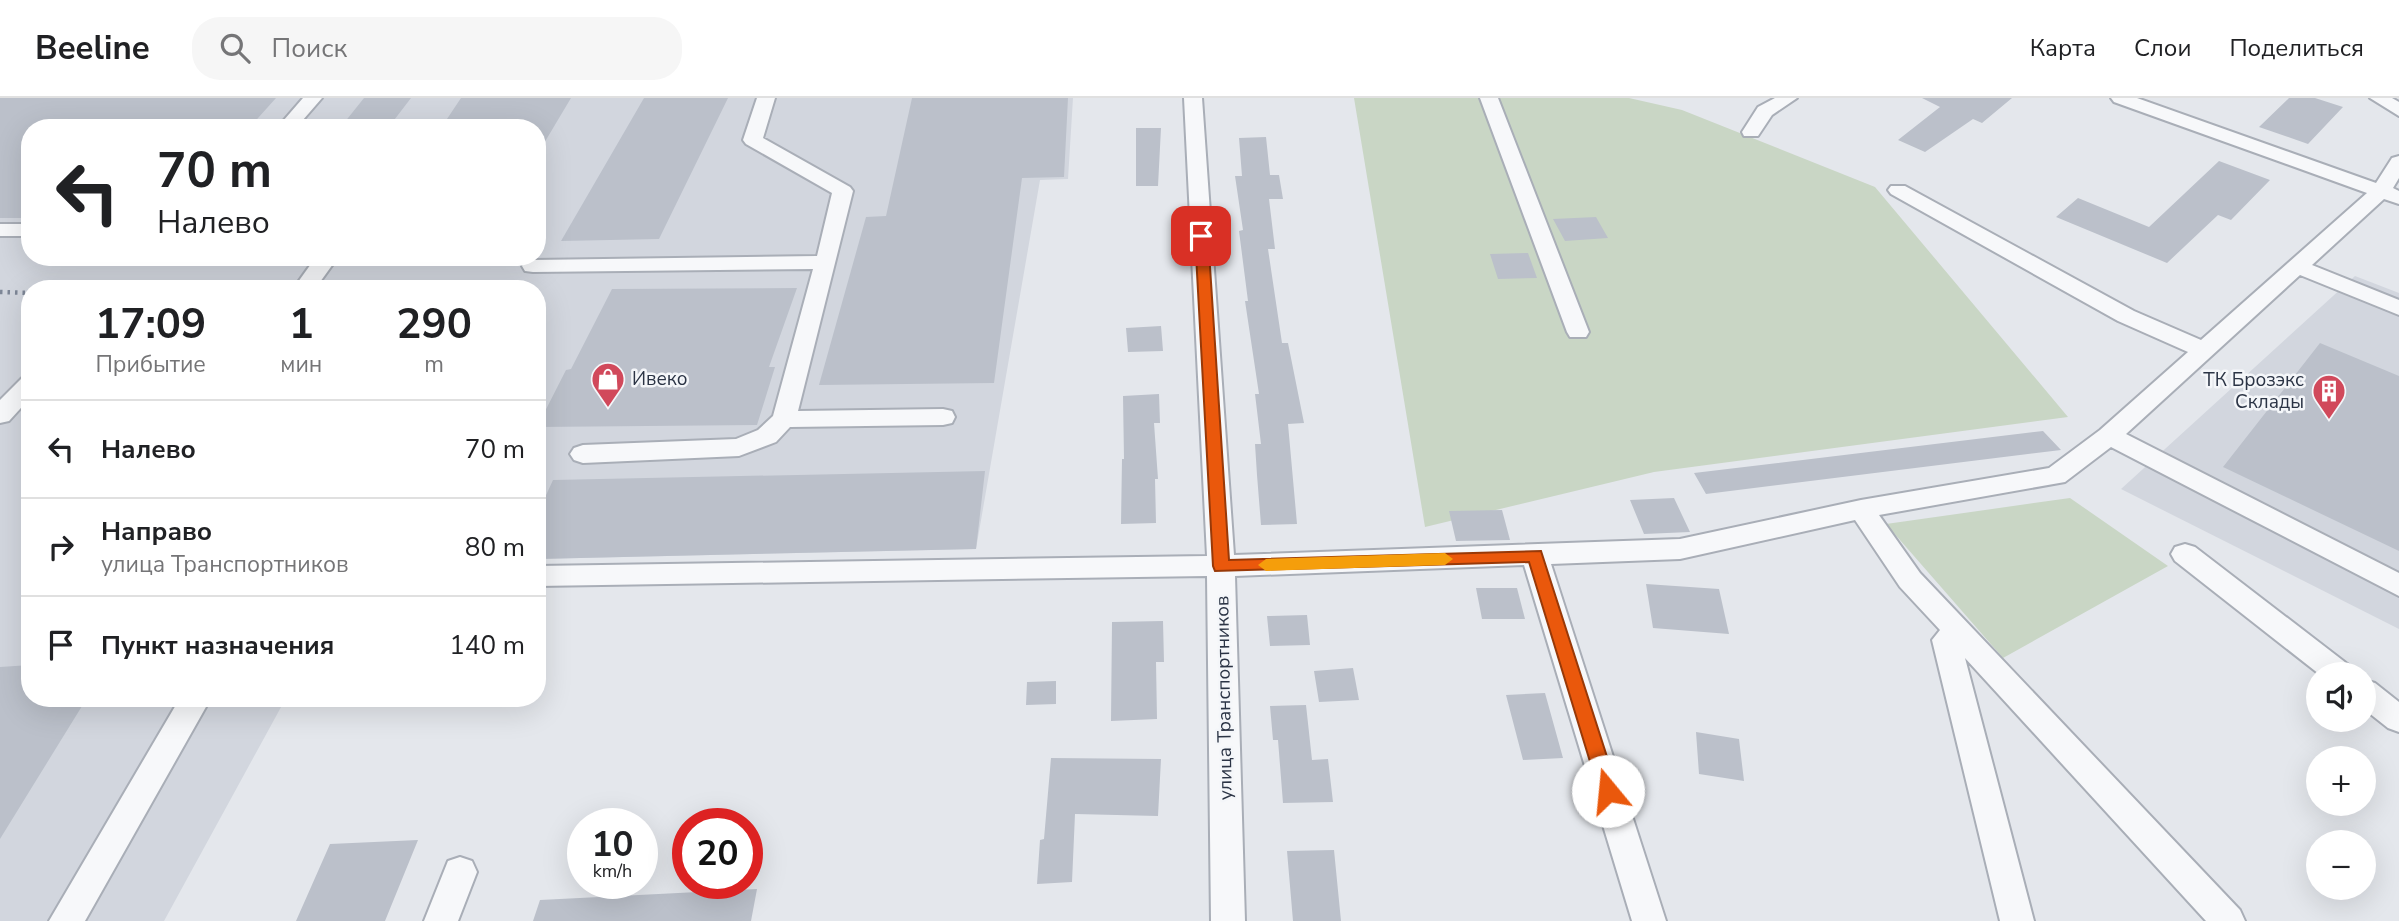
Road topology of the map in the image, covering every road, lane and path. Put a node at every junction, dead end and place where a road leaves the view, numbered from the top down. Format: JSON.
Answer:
{"nodes":[{"id":1,"x":313,"y":98,"type":"edge"},
{"id":2,"x":766,"y":98,"type":"edge"},
{"id":3,"x":1193,"y":98,"type":"edge"},
{"id":4,"x":1489,"y":98,"type":"edge"},
{"id":5,"x":1788,"y":98,"type":"edge"},
{"id":6,"x":2120,"y":98,"type":"edge"},
{"id":7,"x":2379,"y":98,"type":"edge"},
{"id":8,"x":2399,"y":110,"type":"edge"},
{"id":9,"x":294,"y":119,"type":"edge"},
{"id":10,"x":1751,"y":132,"type":"dead end"},
{"id":11,"x":2399,"y":162,"type":"edge"},
{"id":12,"x":1898,"y":190,"type":"dead end"},
{"id":13,"x":2390,"y":195,"type":"edge"},
{"id":14,"x":0,"y":230,"type":"edge"},
{"id":15,"x":21,"y":230,"type":"edge"},
{"id":16,"x":826,"y":262,"type":"junction"},
{"id":17,"x":546,"y":266,"type":"edge"},
{"id":18,"x":2299,"y":267,"type":"junction"},
{"id":19,"x":2399,"y":308,"type":"edge"},
{"id":20,"x":1578,"y":332,"type":"dead end"},
{"id":21,"x":2205,"y":351,"type":"junction"},
{"id":22,"x":21,"y":393,"type":"edge"},
{"id":23,"x":0,"y":415,"type":"edge"},
{"id":24,"x":943,"y":417,"type":"dead end"},
{"id":25,"x":784,"y":419,"type":"junction"},
{"id":26,"x":2109,"y":436,"type":"junction"},
{"id":27,"x":583,"y":454,"type":"dead end"},
{"id":28,"x":1861,"y":509,"type":"junction"},
{"id":29,"x":2185,"y":554,"type":"dead end"},
{"id":30,"x":1535,"y":556,"type":"junction"},
{"id":31,"x":1221,"y":566,"type":"junction"},
{"id":32,"x":546,"y":576,"type":"edge"},
{"id":33,"x":2399,"y":585,"type":"edge"},
{"id":34,"x":1960,"y":634,"type":"junction"},
{"id":35,"x":2324,"y":662,"type":"edge"},
{"id":36,"x":2376,"y":701,"type":"edge"},
{"id":37,"x":191,"y":707,"type":"edge"},
{"id":38,"x":2399,"y":719,"type":"edge"},
{"id":39,"x":460,"y":872,"type":"dead end"},
{"id":40,"x":66,"y":921,"type":"edge"},
{"id":41,"x":441,"y":921,"type":"edge"},
{"id":42,"x":1228,"y":921,"type":"edge"},
{"id":43,"x":1649,"y":921,"type":"edge"},
{"id":44,"x":2017,"y":921,"type":"edge"},
{"id":45,"x":2228,"y":921,"type":"edge"}],
"edges":[{"from":1,"to":9,"type":"street"},
{"from":2,"to":16,"type":"street"},
{"from":3,"to":31,"type":"street","name":"улица Транспортников"},
{"from":4,"to":20,"type":"street"},
{"from":5,"to":10,"type":"street"},
{"from":6,"to":13,"type":"street"},
{"from":7,"to":8,"type":"street"},
{"from":11,"to":13,"type":"street"},
{"from":12,"to":21,"type":"lane"},
{"from":13,"to":18,"type":"street"},
{"from":14,"to":15,"type":"street"},
{"from":16,"to":17,"type":"street"},
{"from":16,"to":25,"type":"street"},
{"from":18,"to":19,"type":"street"},
{"from":18,"to":21,"type":"street"},
{"from":21,"to":26,"type":"street"},
{"from":22,"to":23,"type":"street"},
{"from":24,"to":25,"type":"street"},
{"from":25,"to":27,"type":"street"},
{"from":26,"to":28,"type":"street"},
{"from":26,"to":33,"type":"street"},
{"from":28,"to":30,"type":"street"},
{"from":28,"to":34,"type":"street"},
{"from":29,"to":35,"type":"street"},
{"from":30,"to":31,"type":"street"},
{"from":30,"to":43,"type":"lane"},
{"from":31,"to":32,"type":"street"},
{"from":31,"to":42,"type":"street","name":"улица Транспортников"},
{"from":34,"to":44,"type":"street"},
{"from":34,"to":45,"type":"street"},
{"from":36,"to":38,"type":"street"},
{"from":37,"to":40,"type":"lane"},
{"from":39,"to":41,"type":"lane"}]}
